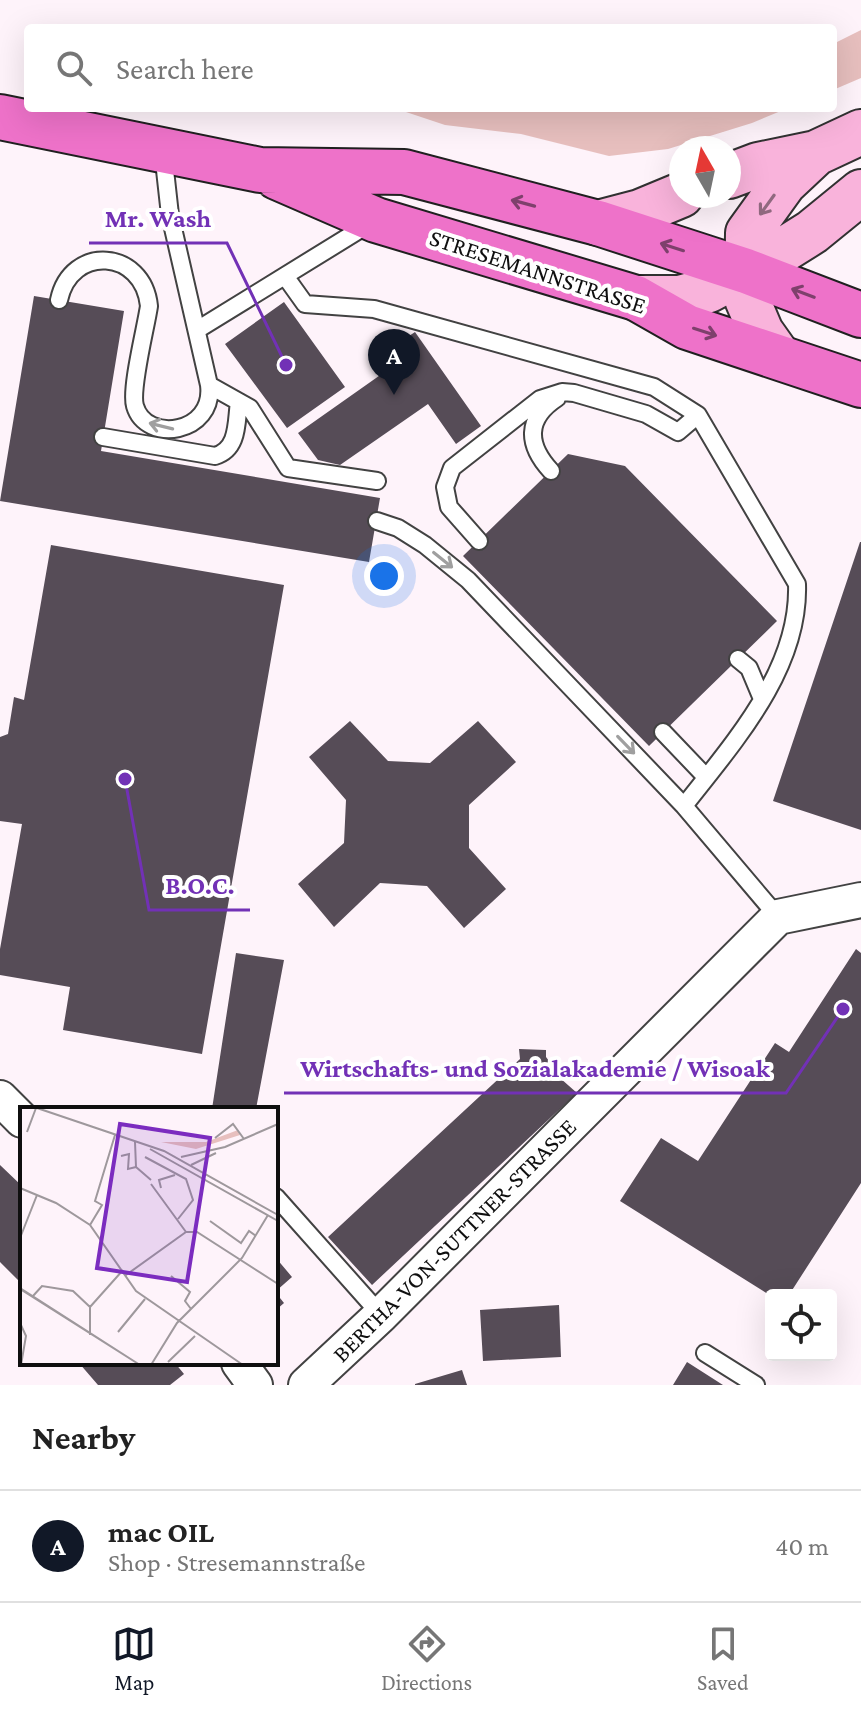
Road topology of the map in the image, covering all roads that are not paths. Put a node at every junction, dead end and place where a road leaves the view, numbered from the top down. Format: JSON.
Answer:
{"nodes":[{"id":1,"x":0,"y":117,"type":"edge"},
{"id":2,"x":861,"y":132,"type":"edge"},
{"id":3,"x":163,"y":150,"type":"junction"},
{"id":4,"x":816,"y":153,"type":"junction"},
{"id":5,"x":260,"y":170,"type":"junction"},
{"id":6,"x":741,"y":171,"type":"edge"},
{"id":7,"x":861,"y":192,"type":"edge"},
{"id":8,"x":669,"y":200,"type":"edge"},
{"id":9,"x":376,"y":220,"type":"junction"},
{"id":10,"x":598,"y":223,"type":"junction"},
{"id":11,"x":746,"y":271,"type":"junction"},
{"id":12,"x":285,"y":276,"type":"junction"},
{"id":13,"x":636,"y":298,"type":"junction"},
{"id":14,"x":59,"y":300,"type":"dead end"},
{"id":15,"x":861,"y":315,"type":"edge"},
{"id":16,"x":197,"y":330,"type":"junction"},
{"id":17,"x":778,"y":356,"type":"junction"},
{"id":18,"x":209,"y":385,"type":"junction"},
{"id":19,"x":861,"y":385,"type":"edge"},
{"id":20,"x":586,"y":396,"type":"junction"},
{"id":21,"x":239,"y":402,"type":"junction"},
{"id":22,"x":698,"y":415,"type":"junction"},
{"id":23,"x":103,"y":437,"type":"dead end"},
{"id":24,"x":551,"y":471,"type":"dead end"},
{"id":25,"x":377,"y":481,"type":"dead end"},
{"id":26,"x":377,"y":521,"type":"dead end"},
{"id":27,"x":479,"y":541,"type":"dead end"},
{"id":28,"x":738,"y":659,"type":"dead end"},
{"id":29,"x":762,"y":699,"type":"junction"},
{"id":30,"x":663,"y":732,"type":"dead end"},
{"id":31,"x":706,"y":777,"type":"junction"},
{"id":32,"x":684,"y":806,"type":"junction"},
{"id":33,"x":861,"y":900,"type":"edge"},
{"id":34,"x":778,"y":917,"type":"junction"},
{"id":35,"x":0,"y":1098,"type":"edge"},
{"id":36,"x":20,"y":1118,"type":"edge"},
{"id":37,"x":278,"y":1199,"type":"edge"},
{"id":38,"x":381,"y":1315,"type":"junction"},
{"id":39,"x":705,"y":1353,"type":"dead end"},
{"id":40,"x":306,"y":1385,"type":"edge"},
{"id":41,"x":756,"y":1385,"type":"edge"}],
"edges":[{"from":1,"to":3,"type":"main road","name":"STRESEMANNSTRASSE"},
{"from":2,"to":4,"type":"main road"},
{"from":3,"to":5,"type":"main road","name":"STRESEMANNSTRASSE"},
{"from":3,"to":16,"type":"lane"},
{"from":4,"to":6,"type":"main road"},
{"from":4,"to":11,"type":"main road","one_way":true},
{"from":5,"to":9,"type":"main road","name":"STRESEMANNSTRASSE"},
{"from":10,"to":5,"type":"main road","name":"STRESEMANNSTRASSE","one_way":true},
{"from":7,"to":11,"type":"main road"},
{"from":8,"to":10,"type":"main road"},
{"from":9,"to":12,"type":"lane"},
{"from":9,"to":13,"type":"main road","name":"STRESEMANNSTRASSE"},
{"from":11,"to":10,"type":"main road","name":"STRESEMANNSTRASSE","one_way":true},
{"from":11,"to":13,"type":"main road"},
{"from":15,"to":11,"type":"main road","name":"STRESEMANNSTRASSE","one_way":true},
{"from":11,"to":17,"type":"main road"},
{"from":12,"to":16,"type":"lane"},
{"from":12,"to":22,"type":"lane"},
{"from":13,"to":17,"type":"main road","name":"STRESEMANNSTRASSE","one_way":true},
{"from":18,"to":14,"type":"lane","one_way":true},
{"from":16,"to":18,"type":"lane"},
{"from":17,"to":19,"type":"main road","name":"STRESEMANNSTRASSE"},
{"from":18,"to":21,"type":"lane"},
{"from":20,"to":22,"type":"lane"},
{"from":20,"to":24,"type":"lane"},
{"from":20,"to":27,"type":"lane"},
{"from":21,"to":23,"type":"lane"},
{"from":21,"to":25,"type":"lane"},
{"from":22,"to":29,"type":"lane"},
{"from":26,"to":32,"type":"lane","one_way":true},
{"from":28,"to":29,"type":"lane"},
{"from":29,"to":31,"type":"lane"},
{"from":30,"to":31,"type":"lane"},
{"from":31,"to":32,"type":"lane"},
{"from":32,"to":34,"type":"lane"},
{"from":33,"to":34,"type":"street"},
{"from":34,"to":38,"type":"street","name":"BERTHA-VON-SUTTNER-STRASSE"},
{"from":35,"to":36,"type":"street"},
{"from":37,"to":38,"type":"lane"},
{"from":38,"to":40,"type":"street","name":"BERTHA-VON-SUTTNER-STRASSE"},
{"from":39,"to":41,"type":"lane"}]}
